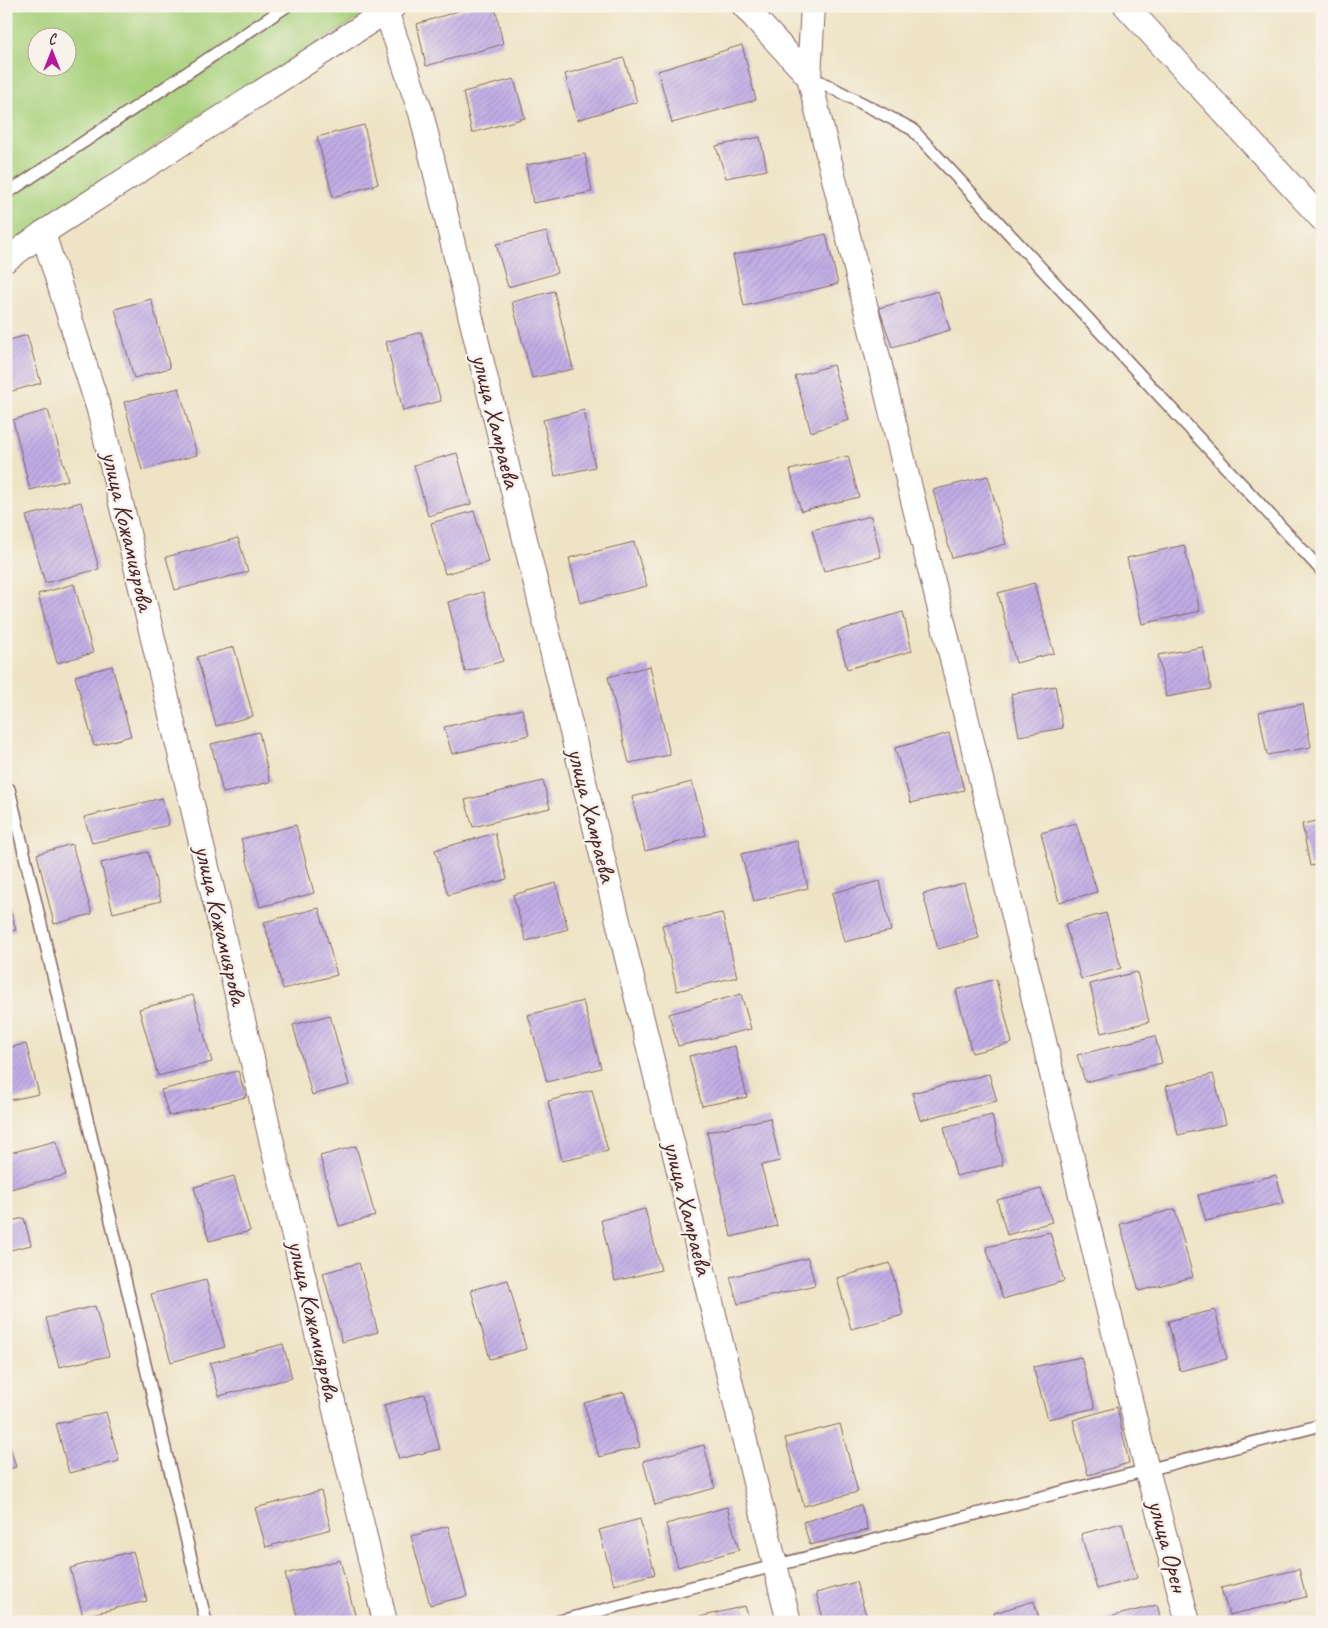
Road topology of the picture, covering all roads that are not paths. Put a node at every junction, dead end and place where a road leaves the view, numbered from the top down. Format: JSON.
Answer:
{"nodes":[{"id":1,"x":286,"y":6,"type":"edge"},
{"id":2,"x":744,"y":6,"type":"edge"},
{"id":3,"x":813,"y":6,"type":"edge"},
{"id":4,"x":1126,"y":6,"type":"edge"},
{"id":5,"x":390,"y":8,"type":"edge"},
{"id":6,"x":809,"y":76,"type":"junction"},
{"id":7,"x":6,"y":194,"type":"edge"},
{"id":8,"x":1322,"y":220,"type":"edge"},
{"id":9,"x":43,"y":233,"type":"junction"},
{"id":10,"x":6,"y":260,"type":"edge"},
{"id":11,"x":1322,"y":570,"type":"edge"},
{"id":12,"x":9,"y":789,"type":"dead end"},
{"id":13,"x":1322,"y":1425,"type":"edge"},
{"id":14,"x":1147,"y":1470,"type":"junction"},
{"id":15,"x":776,"y":1565,"type":"junction"},
{"id":16,"x":206,"y":1622,"type":"edge"},
{"id":17,"x":385,"y":1622,"type":"edge"},
{"id":18,"x":556,"y":1622,"type":"edge"},
{"id":19,"x":788,"y":1622,"type":"edge"},
{"id":20,"x":1188,"y":1622,"type":"edge"}],
"edges":[{"from":1,"to":7,"type":"lane"},
{"from":2,"to":6,"type":"street"},
{"from":3,"to":6,"type":"street"},
{"from":4,"to":8,"type":"street"},
{"from":5,"to":9,"type":"street"},
{"from":5,"to":15,"type":"street","name":"улица Хамраева"},
{"from":6,"to":11,"type":"lane"},
{"from":6,"to":14,"type":"street","name":"улица Орен"},
{"from":9,"to":10,"type":"street"},
{"from":9,"to":17,"type":"street","name":"улица Кожамиярова"},
{"from":12,"to":16,"type":"lane"},
{"from":13,"to":14,"type":"lane"},
{"from":14,"to":15,"type":"lane"},
{"from":14,"to":20,"type":"street","name":"улица Орен"},
{"from":15,"to":18,"type":"lane"},
{"from":15,"to":19,"type":"street","name":"улица Хамраева"}]}
